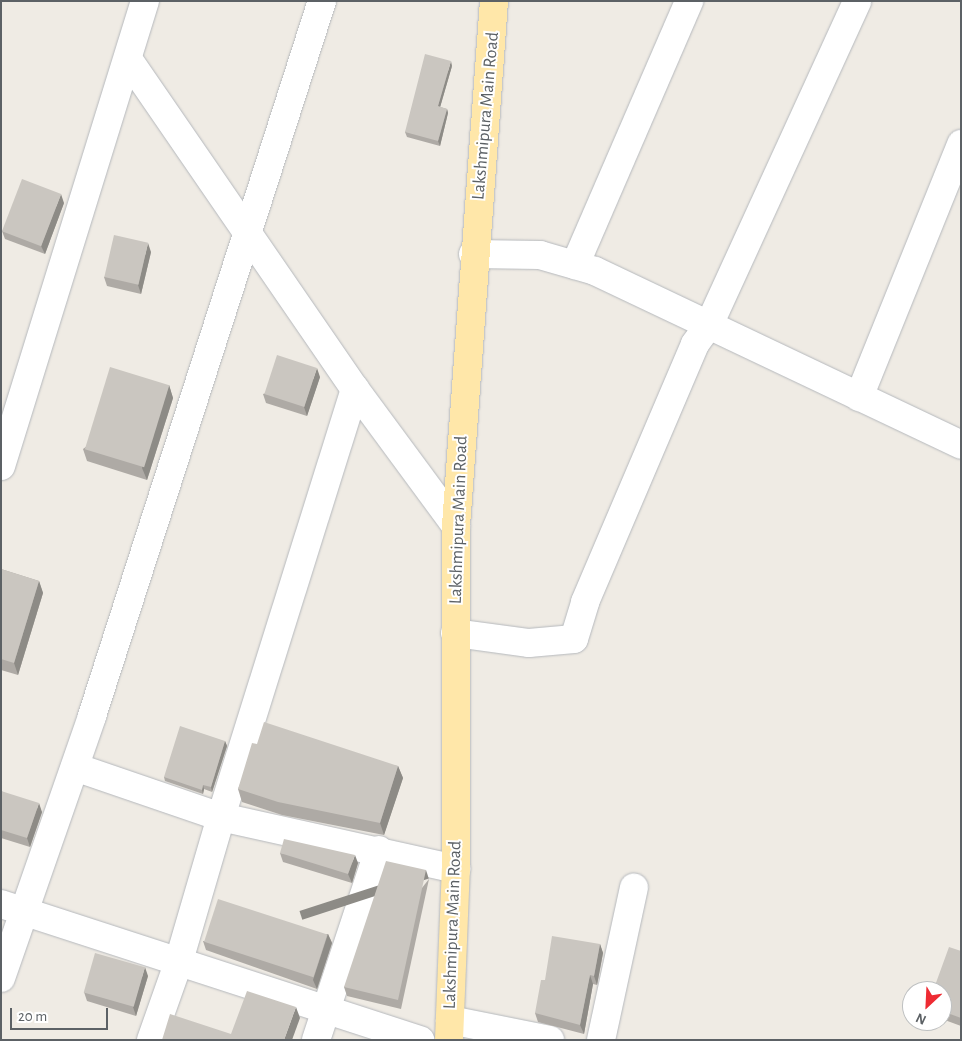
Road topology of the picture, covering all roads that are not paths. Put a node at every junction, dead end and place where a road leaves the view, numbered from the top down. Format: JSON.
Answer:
{"nodes":[{"id":1,"x":145,"y":1,"type":"edge"},
{"id":2,"x":322,"y":1,"type":"edge"},
{"id":3,"x":494,"y":1,"type":"edge"},
{"id":4,"x":689,"y":1,"type":"edge"},
{"id":5,"x":856,"y":1,"type":"edge"},
{"id":6,"x":128,"y":59,"type":"junction"},
{"id":7,"x":961,"y":144,"type":"edge"},
{"id":8,"x":249,"y":235,"type":"junction"},
{"id":9,"x":473,"y":254,"type":"junction"},
{"id":10,"x":575,"y":265,"type":"junction"},
{"id":11,"x":709,"y":325,"type":"junction"},
{"id":12,"x":355,"y":389,"type":"junction"},
{"id":13,"x":859,"y":397,"type":"junction"},
{"id":14,"x":961,"y":445,"type":"edge"},
{"id":15,"x":1,"y":466,"type":"edge"},
{"id":16,"x":456,"y":526,"type":"junction"},
{"id":17,"x":454,"y":633,"type":"junction"},
{"id":18,"x":75,"y":767,"type":"junction"},
{"id":19,"x":221,"y":817,"type":"junction"},
{"id":20,"x":379,"y":850,"type":"junction"},
{"id":21,"x":456,"y":869,"type":"junction"},
{"id":22,"x":634,"y":888,"type":"dead end"},
{"id":23,"x":13,"y":908,"type":"edge"},
{"id":24,"x":179,"y":961,"type":"junction"},
{"id":25,"x":1,"y":978,"type":"edge"},
{"id":26,"x":326,"y":1008,"type":"junction"},
{"id":27,"x":449,"y":1030,"type":"edge"},
{"id":28,"x":151,"y":1040,"type":"edge"},
{"id":29,"x":316,"y":1040,"type":"edge"},
{"id":30,"x":420,"y":1040,"type":"edge"},
{"id":31,"x":550,"y":1040,"type":"edge"},
{"id":32,"x":601,"y":1040,"type":"edge"}],
"edges":[{"from":1,"to":6,"type":"street"},
{"from":2,"to":8,"type":"street"},
{"from":3,"to":9,"type":"main road","name":"Lakshmipura Main Road"},
{"from":4,"to":10,"type":"street"},
{"from":5,"to":11,"type":"street"},
{"from":6,"to":8,"type":"street"},
{"from":6,"to":15,"type":"street"},
{"from":7,"to":13,"type":"street"},
{"from":8,"to":12,"type":"street"},
{"from":8,"to":18,"type":"street"},
{"from":9,"to":10,"type":"street"},
{"from":9,"to":16,"type":"main road","name":"Lakshmipura Main Road"},
{"from":10,"to":11,"type":"street"},
{"from":11,"to":13,"type":"street"},
{"from":11,"to":17,"type":"street"},
{"from":12,"to":16,"type":"street"},
{"from":12,"to":19,"type":"street"},
{"from":13,"to":14,"type":"street"},
{"from":16,"to":17,"type":"main road","name":"Lakshmipura Main Road"},
{"from":17,"to":21,"type":"main road","name":"Lakshmipura Main Road"},
{"from":18,"to":19,"type":"street"},
{"from":18,"to":23,"type":"street"},
{"from":19,"to":20,"type":"street"},
{"from":19,"to":24,"type":"street"},
{"from":20,"to":21,"type":"street"},
{"from":20,"to":26,"type":"street"},
{"from":21,"to":27,"type":"main road","name":"Lakshmipura Main Road"},
{"from":22,"to":32,"type":"street"},
{"from":23,"to":24,"type":"street"},
{"from":23,"to":25,"type":"street"},
{"from":24,"to":26,"type":"street"},
{"from":24,"to":28,"type":"street"},
{"from":26,"to":29,"type":"street"},
{"from":26,"to":30,"type":"street"},
{"from":27,"to":31,"type":"street"}]}
